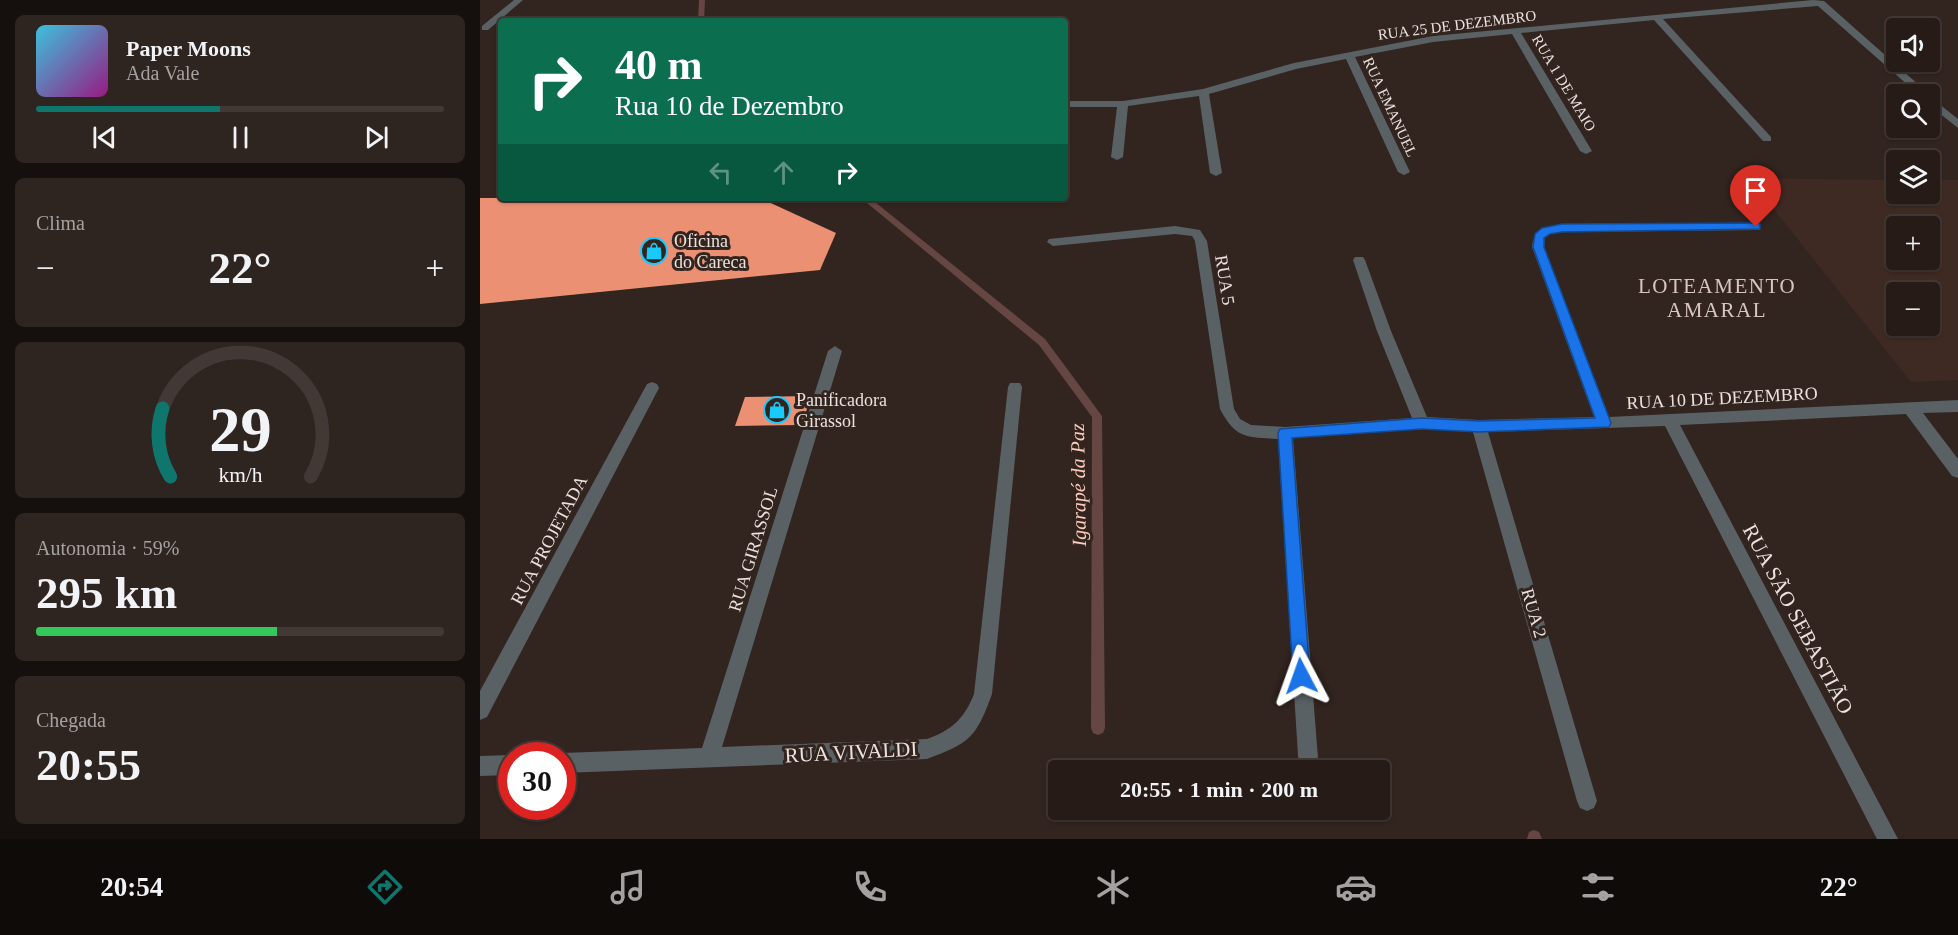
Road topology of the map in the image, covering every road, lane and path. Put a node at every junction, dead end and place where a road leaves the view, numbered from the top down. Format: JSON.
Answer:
{"nodes":[{"id":1,"x":519,"y":0,"type":"edge"},
{"id":2,"x":1819,"y":1,"type":"edge"},
{"id":3,"x":1657,"y":18,"type":"junction"},
{"id":4,"x":482,"y":27,"type":"edge"},
{"id":5,"x":498,"y":30,"type":"edge"},
{"id":6,"x":1515,"y":31,"type":"junction"},
{"id":7,"x":1349,"y":54,"type":"junction"},
{"id":8,"x":1913,"y":84,"type":"edge"},
{"id":9,"x":1204,"y":92,"type":"junction"},
{"id":10,"x":1068,"y":104,"type":"edge"},
{"id":11,"x":1123,"y":104,"type":"junction"},
{"id":12,"x":1940,"y":109,"type":"edge"},
{"id":13,"x":1958,"y":125,"type":"edge"},
{"id":14,"x":1767,"y":139,"type":"dead end"},
{"id":15,"x":1586,"y":151,"type":"dead end"},
{"id":16,"x":1117,"y":157,"type":"dead end"},
{"id":17,"x":1404,"y":172,"type":"dead end"},
{"id":18,"x":1216,"y":173,"type":"dead end"},
{"id":19,"x":1756,"y":227,"type":"dead end"},
{"id":20,"x":1053,"y":242,"type":"dead end"},
{"id":21,"x":1359,"y":260,"type":"dead end"},
{"id":22,"x":835,"y":351,"type":"dead end"},
{"id":23,"x":1015,"y":387,"type":"dead end"},
{"id":24,"x":652,"y":388,"type":"dead end"},
{"id":25,"x":1958,"y":406,"type":"edge"},
{"id":26,"x":1910,"y":408,"type":"junction"},
{"id":27,"x":1670,"y":420,"type":"junction"},
{"id":28,"x":1422,"y":423,"type":"junction"},
{"id":29,"x":1604,"y":423,"type":"junction"},
{"id":30,"x":1479,"y":426,"type":"junction"},
{"id":31,"x":1285,"y":433,"type":"junction"},
{"id":32,"x":1958,"y":471,"type":"edge"},
{"id":33,"x":480,"y":710,"type":"edge"},
{"id":34,"x":709,"y":758,"type":"junction"},
{"id":35,"x":1308,"y":760,"type":"edge"},
{"id":36,"x":576,"y":763,"type":"edge"},
{"id":37,"x":498,"y":765,"type":"edge"},
{"id":38,"x":480,"y":766,"type":"edge"},
{"id":39,"x":1587,"y":801,"type":"dead end"},
{"id":40,"x":1888,"y":838,"type":"edge"}],
"edges":[{"from":1,"to":4,"type":"street"},
{"from":2,"to":3,"type":"street","name":"RUA 25 DE DEZEMBRO"},
{"from":2,"to":8,"type":"street"},
{"from":3,"to":6,"type":"street","name":"RUA 25 DE DEZEMBRO"},
{"from":3,"to":14,"type":"street"},
{"from":4,"to":5,"type":"street"},
{"from":6,"to":7,"type":"street","name":"RUA 25 DE DEZEMBRO"},
{"from":6,"to":15,"type":"street","name":"RUA 1 DE MAIO"},
{"from":7,"to":9,"type":"street","name":"RUA 25 DE DEZEMBRO"},
{"from":7,"to":17,"type":"street","name":"RUA EMANUEL"},
{"from":9,"to":11,"type":"street","name":"RUA 25 DE DEZEMBRO"},
{"from":9,"to":18,"type":"street"},
{"from":10,"to":11,"type":"street","name":"RUA 25 DE DEZEMBRO"},
{"from":11,"to":16,"type":"street"},
{"from":12,"to":13,"type":"street"},
{"from":19,"to":29,"type":"street"},
{"from":20,"to":31,"type":"street","name":"RUA 5"},
{"from":21,"to":28,"type":"street"},
{"from":22,"to":34,"type":"street","name":"RUA GIRASSOL"},
{"from":23,"to":34,"type":"street","name":"RUA VIVALDI"},
{"from":24,"to":33,"type":"street","name":"RUA PROJETADA"},
{"from":25,"to":26,"type":"street","name":"RUA 10 DE DEZEMBRO"},
{"from":26,"to":27,"type":"street","name":"RUA 10 DE DEZEMBRO"},
{"from":26,"to":32,"type":"street"},
{"from":27,"to":29,"type":"street","name":"RUA 10 DE DEZEMBRO"},
{"from":27,"to":40,"type":"street","name":"RUA SÃO SEBASTIÃO"},
{"from":28,"to":30,"type":"street","name":"RUA 10 DE DEZEMBRO"},
{"from":28,"to":31,"type":"street","name":"RUA 10 DE DEZEMBRO"},
{"from":29,"to":30,"type":"street","name":"RUA 10 DE DEZEMBRO"},
{"from":30,"to":39,"type":"street","name":"RUA 2"},
{"from":31,"to":35,"type":"street"},
{"from":34,"to":36,"type":"street","name":"RUA VIVALDI"},
{"from":37,"to":38,"type":"street"}]}
